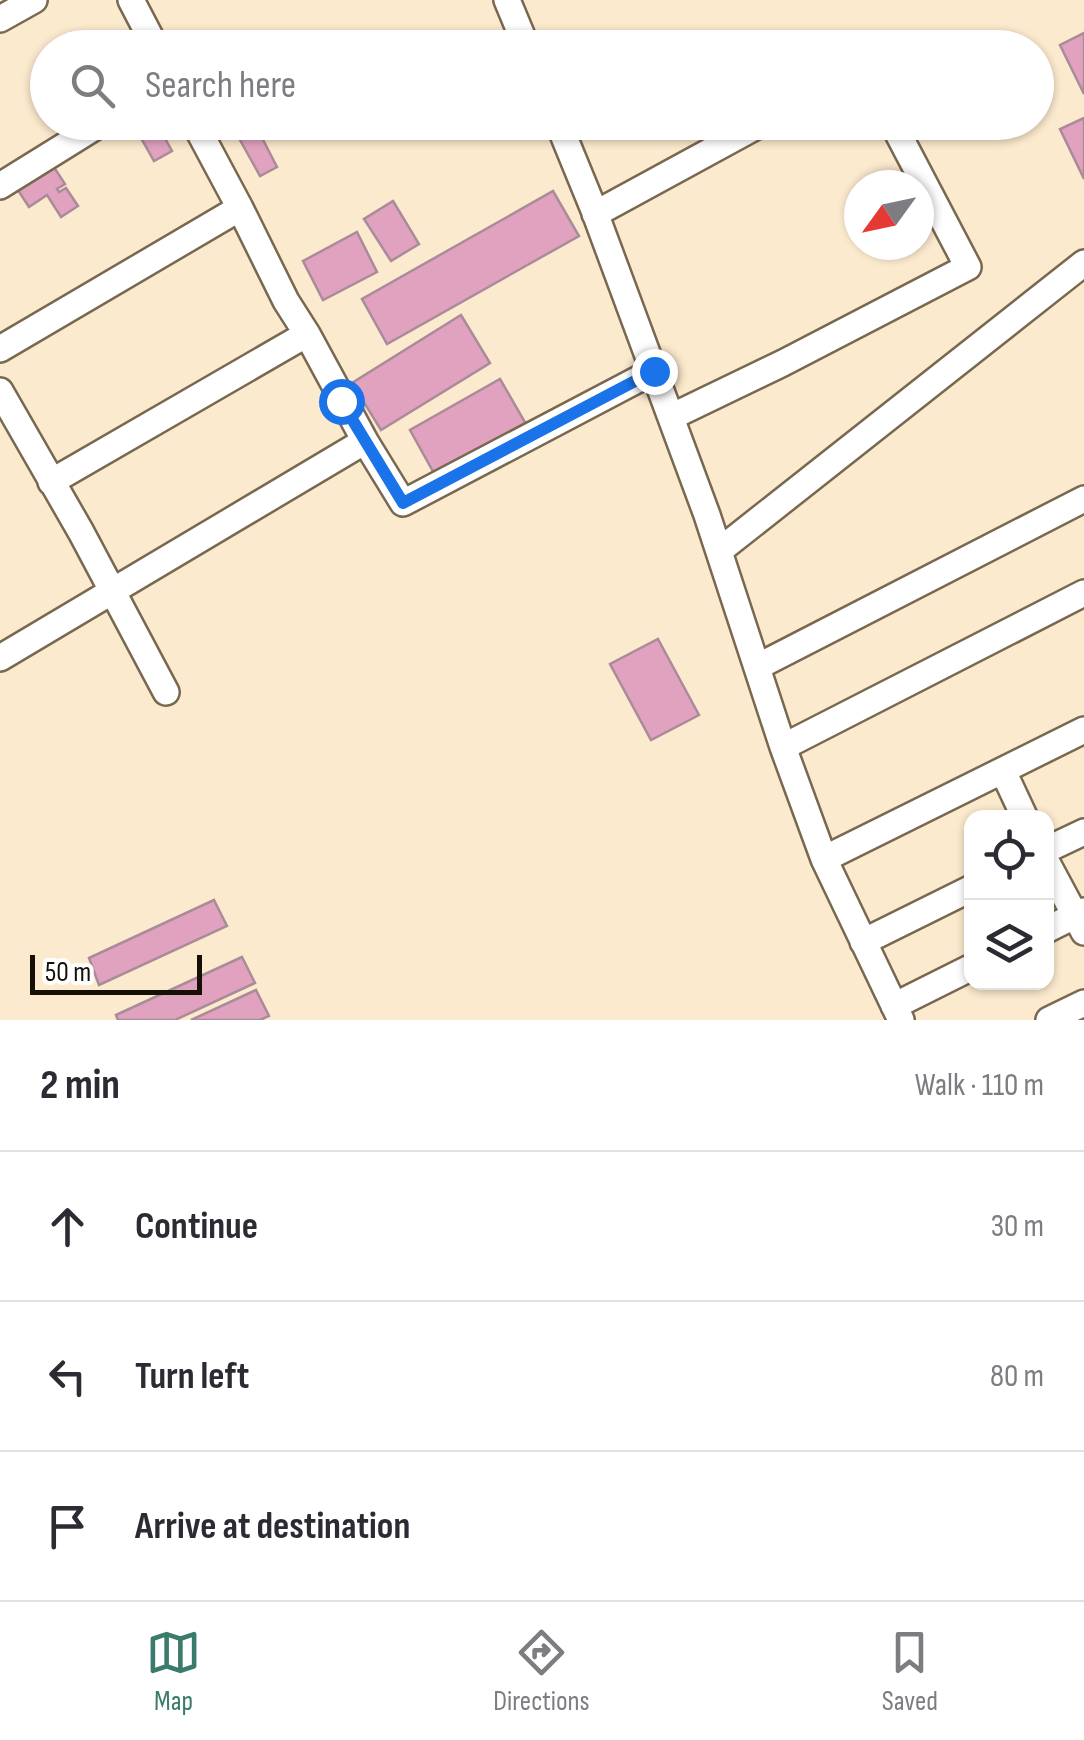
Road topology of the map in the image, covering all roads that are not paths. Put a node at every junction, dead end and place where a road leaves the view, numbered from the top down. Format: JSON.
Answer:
{"nodes":[{"id":1,"x":34,"y":0,"type":"edge"},
{"id":2,"x":132,"y":0,"type":"edge"},
{"id":3,"x":507,"y":0,"type":"edge"},
{"id":4,"x":0,"y":18,"type":"edge"},
{"id":5,"x":147,"y":30,"type":"edge"},
{"id":6,"x":519,"y":30,"type":"edge"},
{"id":7,"x":73,"y":140,"type":"edge"},
{"id":8,"x":204,"y":140,"type":"edge"},
{"id":9,"x":565,"y":140,"type":"edge"},
{"id":10,"x":731,"y":140,"type":"edge"},
{"id":11,"x":901,"y":140,"type":"edge"},
{"id":12,"x":0,"y":186,"type":"edge"},
{"id":13,"x":240,"y":208,"type":"junction"},
{"id":14,"x":595,"y":214,"type":"junction"},
{"id":15,"x":1084,"y":263,"type":"edge"},
{"id":16,"x":307,"y":334,"type":"junction"},
{"id":17,"x":0,"y":349,"type":"edge"},
{"id":18,"x":654,"y":371,"type":"junction"},
{"id":19,"x":4,"y":408,"type":"edge"},
{"id":20,"x":671,"y":417,"type":"junction"},
{"id":21,"x":365,"y":442,"type":"junction"},
{"id":22,"x":51,"y":482,"type":"junction"},
{"id":23,"x":1084,"y":499,"type":"edge"},
{"id":24,"x":720,"y":551,"type":"junction"},
{"id":25,"x":112,"y":592,"type":"junction"},
{"id":26,"x":1084,"y":593,"type":"edge"},
{"id":27,"x":0,"y":658,"type":"edge"},
{"id":28,"x":757,"y":667,"type":"junction"},
{"id":29,"x":166,"y":692,"type":"dead end"},
{"id":30,"x":1084,"y":730,"type":"edge"},
{"id":31,"x":783,"y":747,"type":"junction"},
{"id":32,"x":1003,"y":770,"type":"junction"},
{"id":33,"x":1022,"y":810,"type":"edge"},
{"id":34,"x":1084,"y":832,"type":"edge"},
{"id":35,"x":1054,"y":846,"type":"edge"},
{"id":36,"x":824,"y":860,"type":"junction"},
{"id":37,"x":1054,"y":873,"type":"edge"},
{"id":38,"x":964,"y":892,"type":"edge"},
{"id":39,"x":1081,"y":919,"type":"edge"},
{"id":40,"x":1054,"y":927,"type":"edge"},
{"id":41,"x":863,"y":942,"type":"junction"},
{"id":42,"x":964,"y":972,"type":"edge"},
{"id":43,"x":1084,"y":1003,"type":"edge"},
{"id":44,"x":897,"y":1013,"type":"edge"},
{"id":45,"x":1049,"y":1020,"type":"edge"}],
"edges":[{"from":1,"to":4,"type":"street"},
{"from":2,"to":5,"type":"street"},
{"from":3,"to":6,"type":"street"},
{"from":7,"to":12,"type":"street"},
{"from":8,"to":13,"type":"street"},
{"from":9,"to":14,"type":"street"},
{"from":10,"to":14,"type":"street"},
{"from":11,"to":20,"type":"street"},
{"from":13,"to":16,"type":"street"},
{"from":13,"to":17,"type":"street"},
{"from":14,"to":18,"type":"street"},
{"from":15,"to":24,"type":"street"},
{"from":16,"to":21,"type":"street"},
{"from":16,"to":22,"type":"street"},
{"from":18,"to":20,"type":"street"},
{"from":18,"to":21,"type":"street"},
{"from":19,"to":22,"type":"street"},
{"from":20,"to":24,"type":"street"},
{"from":21,"to":25,"type":"street"},
{"from":22,"to":25,"type":"street"},
{"from":23,"to":28,"type":"street"},
{"from":24,"to":28,"type":"street"},
{"from":25,"to":27,"type":"street"},
{"from":25,"to":29,"type":"street"},
{"from":26,"to":31,"type":"street"},
{"from":28,"to":31,"type":"street"},
{"from":30,"to":32,"type":"street"},
{"from":31,"to":36,"type":"street"},
{"from":32,"to":33,"type":"street"},
{"from":32,"to":36,"type":"street"},
{"from":34,"to":35,"type":"street"},
{"from":36,"to":41,"type":"street"},
{"from":37,"to":39,"type":"street"},
{"from":38,"to":41,"type":"street"},
{"from":39,"to":40,"type":"street"},
{"from":41,"to":44,"type":"street"},
{"from":42,"to":44,"type":"street"},
{"from":43,"to":45,"type":"street"}]}
